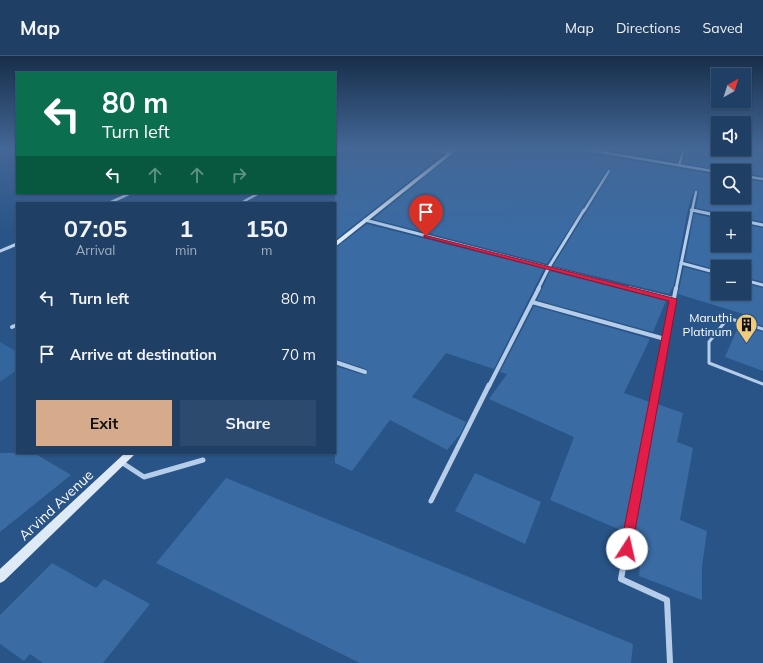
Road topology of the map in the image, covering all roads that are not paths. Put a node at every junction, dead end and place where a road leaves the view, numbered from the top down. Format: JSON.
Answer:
{"nodes":[{"id":1,"x":419,"y":177,"type":"edge"},
{"id":2,"x":605,"y":177,"type":"edge"},
{"id":3,"x":752,"y":177,"type":"edge"},
{"id":4,"x":763,"y":179,"type":"edge"},
{"id":5,"x":696,"y":192,"type":"dead end"},
{"id":6,"x":129,"y":194,"type":"edge"},
{"id":7,"x":257,"y":194,"type":"edge"},
{"id":8,"x":111,"y":202,"type":"edge"},
{"id":9,"x":243,"y":202,"type":"edge"},
{"id":10,"x":691,"y":210,"type":"junction"},
{"id":11,"x":711,"y":214,"type":"edge"},
{"id":12,"x":364,"y":220,"type":"junction"},
{"id":13,"x":751,"y":222,"type":"edge"},
{"id":14,"x":763,"y":225,"type":"edge"},
{"id":15,"x":16,"y":244,"type":"edge"},
{"id":16,"x":336,"y":244,"type":"edge"},
{"id":17,"x":0,"y":251,"type":"edge"},
{"id":18,"x":681,"y":263,"type":"junction"},
{"id":19,"x":549,"y":267,"type":"junction"},
{"id":20,"x":711,"y":271,"type":"edge"},
{"id":21,"x":751,"y":282,"type":"edge"},
{"id":22,"x":763,"y":285,"type":"edge"},
{"id":23,"x":673,"y":299,"type":"junction"},
{"id":24,"x":532,"y":302,"type":"junction"},
{"id":25,"x":16,"y":325,"type":"edge"},
{"id":26,"x":12,"y":327,"type":"dead end"},
{"id":27,"x":763,"y":330,"type":"edge"},
{"id":28,"x":665,"y":339,"type":"junction"},
{"id":29,"x":336,"y":362,"type":"edge"},
{"id":30,"x":365,"y":372,"type":"dead end"},
{"id":31,"x":763,"y":384,"type":"edge"},
{"id":32,"x":130,"y":454,"type":"edge"},
{"id":33,"x":203,"y":460,"type":"dead end"},
{"id":34,"x":121,"y":462,"type":"junction"},
{"id":35,"x":431,"y":501,"type":"dead end"},
{"id":36,"x":0,"y":577,"type":"edge"},
{"id":37,"x":670,"y":663,"type":"edge"}],
"edges":[{"from":1,"to":12,"type":"street"},
{"from":2,"to":19,"type":"street"},
{"from":3,"to":4,"type":"street"},
{"from":5,"to":10,"type":"street"},
{"from":6,"to":8,"type":"street"},
{"from":7,"to":9,"type":"street"},
{"from":10,"to":11,"type":"street"},
{"from":10,"to":18,"type":"street"},
{"from":12,"to":16,"type":"street"},
{"from":12,"to":19,"type":"street"},
{"from":13,"to":14,"type":"street"},
{"from":15,"to":17,"type":"street"},
{"from":18,"to":20,"type":"street"},
{"from":18,"to":23,"type":"street"},
{"from":19,"to":23,"type":"street"},
{"from":19,"to":24,"type":"street"},
{"from":21,"to":22,"type":"street"},
{"from":23,"to":28,"type":"street"},
{"from":24,"to":28,"type":"street"},
{"from":24,"to":35,"type":"street"},
{"from":25,"to":26,"type":"street"},
{"from":27,"to":31,"type":"lane"},
{"from":28,"to":37,"type":"street"},
{"from":29,"to":30,"type":"street"},
{"from":32,"to":34,"type":"street","name":"Arvind Avenue"},
{"from":33,"to":34,"type":"street"},
{"from":34,"to":36,"type":"street","name":"Arvind Avenue"}]}
